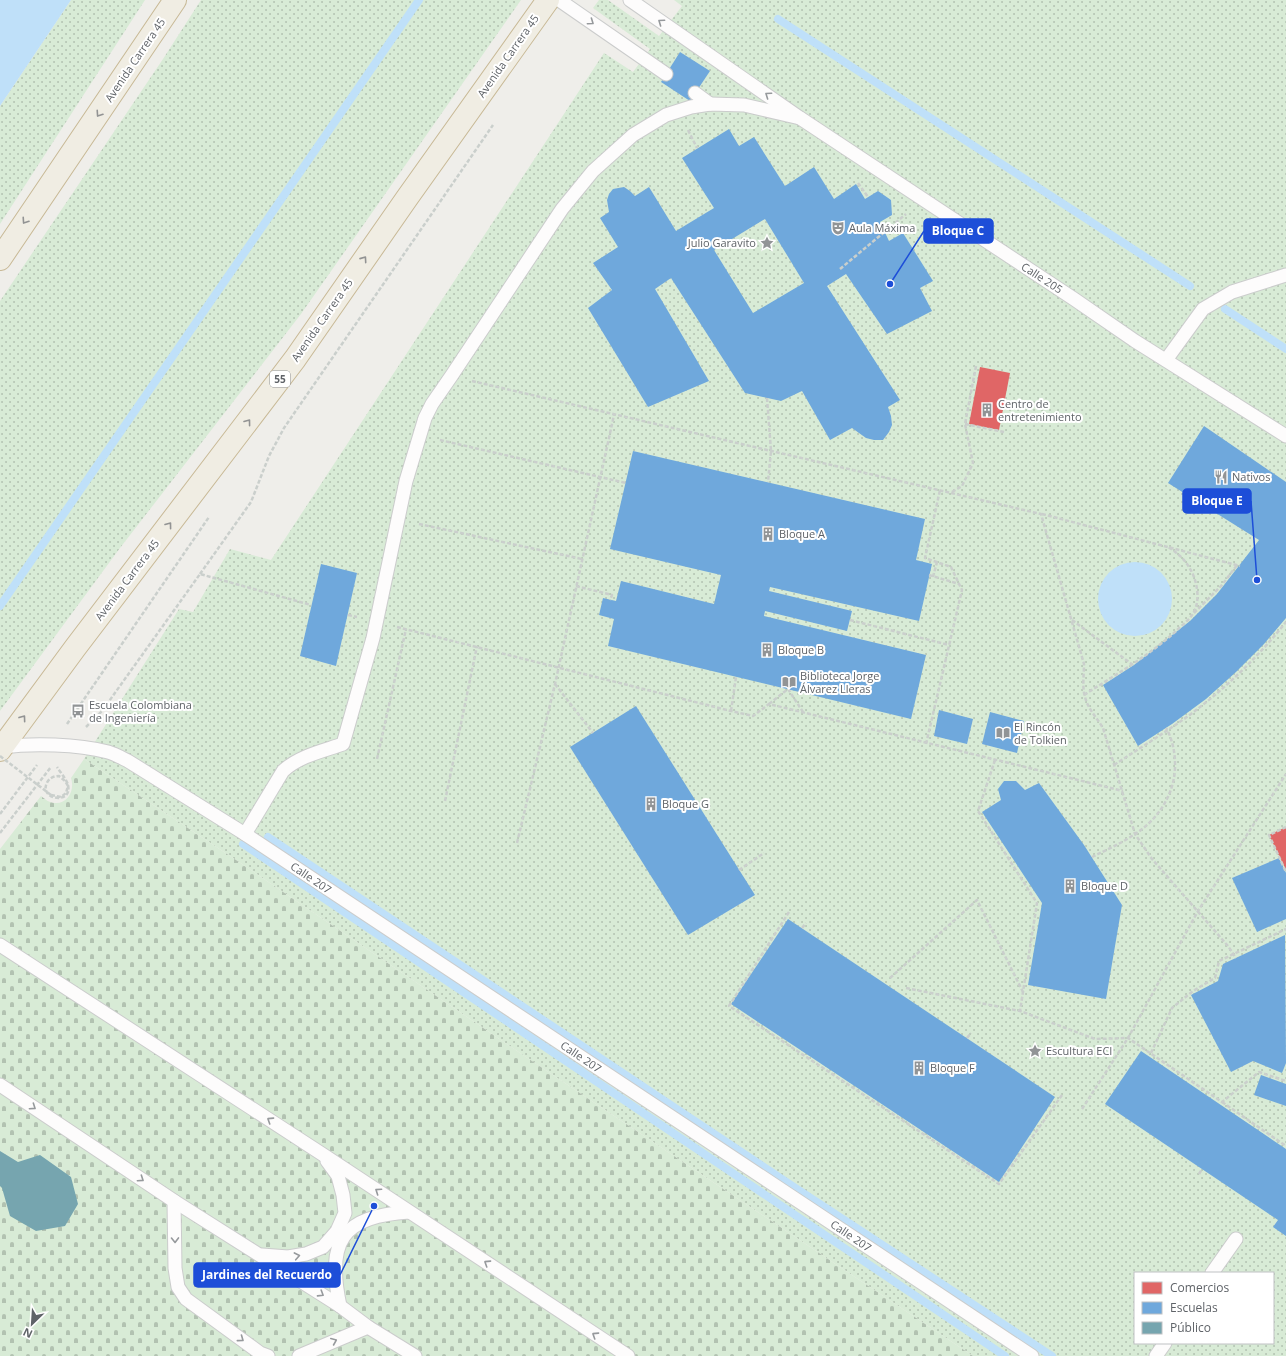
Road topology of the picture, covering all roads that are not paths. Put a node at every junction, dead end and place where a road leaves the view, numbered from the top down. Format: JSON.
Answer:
{"nodes":[{"id":1,"x":175,"y":0,"type":"edge"},
{"id":2,"x":548,"y":0,"type":"edge"},
{"id":3,"x":559,"y":0,"type":"edge"},
{"id":4,"x":630,"y":0,"type":"edge"},
{"id":5,"x":666,"y":74,"type":"dead end"},
{"id":6,"x":695,"y":93,"type":"dead end"},
{"id":7,"x":710,"y":104,"type":"junction"},
{"id":8,"x":800,"y":118,"type":"junction"},
{"id":9,"x":0,"y":259,"type":"edge"},
{"id":10,"x":1286,"y":276,"type":"edge"},
{"id":11,"x":1166,"y":360,"type":"junction"},
{"id":12,"x":1286,"y":436,"type":"edge"},
{"id":13,"x":1,"y":751,"type":"edge"},
{"id":14,"x":245,"y":834,"type":"junction"},
{"id":15,"x":0,"y":945,"type":"edge"},
{"id":16,"x":0,"y":1086,"type":"edge"},
{"id":17,"x":322,"y":1154,"type":"junction"},
{"id":18,"x":174,"y":1201,"type":"junction"},
{"id":19,"x":409,"y":1212,"type":"junction"},
{"id":20,"x":1236,"y":1239,"type":"dead end"},
{"id":21,"x":258,"y":1254,"type":"junction"},
{"id":22,"x":1213,"y":1272,"type":"edge"},
{"id":23,"x":340,"y":1306,"type":"junction"},
{"id":24,"x":368,"y":1327,"type":"junction"},
{"id":25,"x":1164,"y":1344,"type":"edge"},
{"id":26,"x":268,"y":1356,"type":"edge"},
{"id":27,"x":299,"y":1356,"type":"edge"},
{"id":28,"x":415,"y":1356,"type":"edge"},
{"id":29,"x":628,"y":1356,"type":"edge"},
{"id":30,"x":1032,"y":1356,"type":"edge"},
{"id":31,"x":1156,"y":1356,"type":"edge"}],
"edges":[{"from":1,"to":9,"type":"highway","name":"Avenida Carrera 45","one_way":true},
{"from":13,"to":2,"type":"highway","name":"Avenida Carrera 45","number":"55","one_way":true},
{"from":3,"to":5,"type":"lane","one_way":true},
{"from":8,"to":4,"type":"lane","name":"Calle 205","one_way":true},
{"from":6,"to":7,"type":"lane"},
{"from":7,"to":8,"type":"lane"},
{"from":7,"to":14,"type":"lane"},
{"from":8,"to":11,"type":"lane","name":"Calle 205"},
{"from":10,"to":11,"type":"lane"},
{"from":11,"to":12,"type":"lane","name":"Calle 205"},
{"from":13,"to":14,"type":"lane","name":"Calle 207"},
{"from":14,"to":30,"type":"lane","name":"Calle 207"},
{"from":17,"to":15,"type":"lane","one_way":true},
{"from":16,"to":18,"type":"lane","one_way":true},
{"from":19,"to":17,"type":"lane","one_way":true},
{"from":21,"to":17,"type":"lane","one_way":true},
{"from":18,"to":21,"type":"lane"},
{"from":18,"to":26,"type":"lane","one_way":true},
{"from":19,"to":23,"type":"lane"},
{"from":29,"to":19,"type":"lane","one_way":true},
{"from":20,"to":22,"type":"lane"},
{"from":21,"to":23,"type":"lane","one_way":true},
{"from":23,"to":24,"type":"lane"},
{"from":27,"to":24,"type":"lane","one_way":true},
{"from":24,"to":28,"type":"lane"},
{"from":25,"to":31,"type":"lane"}]}
